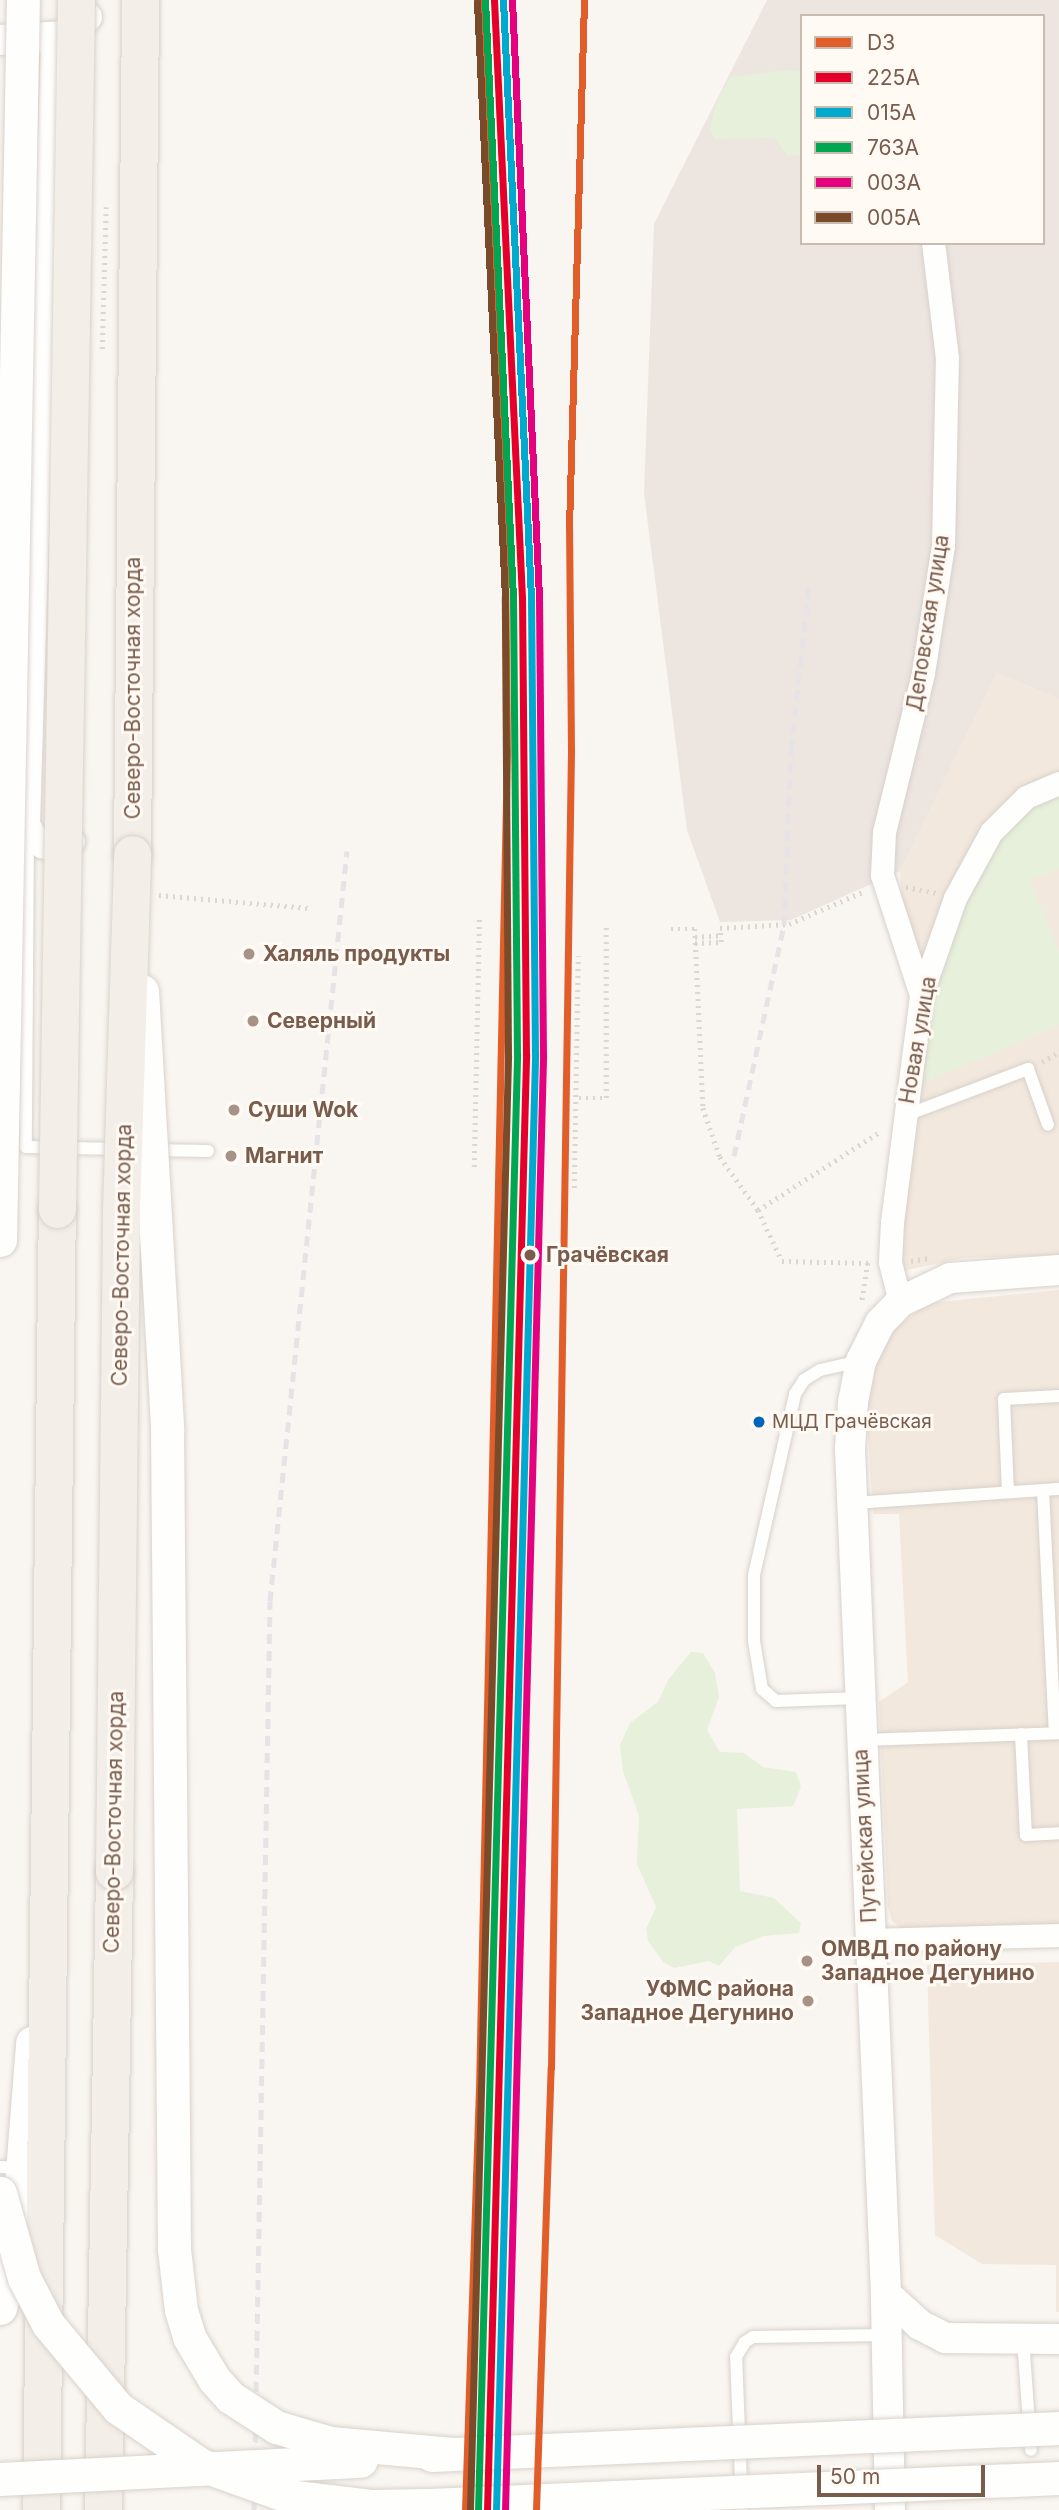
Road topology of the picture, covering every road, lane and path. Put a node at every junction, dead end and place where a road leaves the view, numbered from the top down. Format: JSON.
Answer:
{"nodes":[{"id":1,"x":23,"y":0,"type":"edge"},
{"id":2,"x":140,"y":0,"type":"edge"},
{"id":3,"x":84,"y":7,"type":"edge"},
{"id":4,"x":0,"y":40,"type":"edge"},
{"id":5,"x":51,"y":40,"type":"junction"},
{"id":6,"x":933,"y":245,"type":"edge"},
{"id":7,"x":83,"y":418,"type":"junction"},
{"id":8,"x":34,"y":434,"type":"junction"},
{"id":9,"x":0,"y":436,"type":"edge"},
{"id":10,"x":1059,"y":783,"type":"edge"},
{"id":11,"x":27,"y":824,"type":"junction"},
{"id":12,"x":132,"y":853,"type":"junction"},
{"id":13,"x":884,"y":883,"type":"junction"},
{"id":14,"x":156,"y":894,"type":"dead end"},
{"id":15,"x":956,"y":898,"type":"junction"},
{"id":16,"x":308,"y":908,"type":"dead end"},
{"id":17,"x":479,"y":918,"type":"dead end"},
{"id":18,"x":607,"y":927,"type":"dead end"},
{"id":19,"x":671,"y":929,"type":"dead end"},
{"id":20,"x":695,"y":940,"type":"junction"},
{"id":21,"x":578,"y":956,"type":"dead end"},
{"id":22,"x":922,"y":995,"type":"junction"},
{"id":23,"x":579,"y":1098,"type":"junction"},
{"id":24,"x":904,"y":1116,"type":"junction"},
{"id":25,"x":1048,"y":1125,"type":"dead end"},
{"id":26,"x":208,"y":1152,"type":"dead end"},
{"id":27,"x":474,"y":1167,"type":"dead end"},
{"id":28,"x":574,"y":1188,"type":"dead end"},
{"id":29,"x":758,"y":1210,"type":"junction"},
{"id":30,"x":0,"y":1240,"type":"edge"},
{"id":31,"x":1059,"y":1270,"type":"edge"},
{"id":32,"x":862,"y":1302,"type":"dead end"},
{"id":33,"x":900,"y":1302,"type":"junction"},
{"id":34,"x":861,"y":1361,"type":"junction"},
{"id":35,"x":1059,"y":1396,"type":"edge"},
{"id":36,"x":1059,"y":1489,"type":"edge"},
{"id":37,"x":1043,"y":1490,"type":"junction"},
{"id":38,"x":1008,"y":1492,"type":"junction"},
{"id":39,"x":852,"y":1503,"type":"junction"},
{"id":40,"x":859,"y":1698,"type":"junction"},
{"id":41,"x":1057,"y":1733,"type":"edge"},
{"id":42,"x":1021,"y":1734,"type":"junction"},
{"id":43,"x":860,"y":1740,"type":"junction"},
{"id":44,"x":50,"y":1829,"type":"junction"},
{"id":45,"x":1059,"y":1833,"type":"edge"},
{"id":46,"x":1059,"y":1935,"type":"edge"},
{"id":47,"x":869,"y":1940,"type":"junction"},
{"id":48,"x":11,"y":2168,"type":"edge"},
{"id":49,"x":0,"y":2193,"type":"edge"},
{"id":50,"x":886,"y":2294,"type":"junction"},
{"id":51,"x":0,"y":2308,"type":"edge"},
{"id":52,"x":886,"y":2334,"type":"junction"},
{"id":53,"x":1023,"y":2339,"type":"junction"},
{"id":54,"x":1059,"y":2339,"type":"edge"},
{"id":55,"x":1059,"y":2428,"type":"edge"},
{"id":56,"x":1031,"y":2450,"type":"dead end"},
{"id":57,"x":453,"y":2454,"type":"junction"},
{"id":58,"x":1059,"y":2478,"type":"edge"},
{"id":59,"x":0,"y":2479,"type":"edge"},
{"id":60,"x":41,"y":2510,"type":"edge"},
{"id":61,"x":103,"y":2510,"type":"edge"},
{"id":62,"x":742,"y":2510,"type":"edge"},
{"id":63,"x":890,"y":2510,"type":"edge"}],
"edges":[{"from":1,"to":30,"type":"main road","bridge":true},
{"from":2,"to":12,"type":"main road","name":"Северо-Восточная хорда"},
{"from":3,"to":5,"type":"street"},
{"from":3,"to":7,"type":"street"},
{"from":3,"to":44,"type":"main road","bridge":true},
{"from":4,"to":5,"type":"street"},
{"from":5,"to":8,"type":"street"},
{"from":6,"to":13,"type":"street","name":"Деповская улица"},
{"from":7,"to":8,"type":"lane"},
{"from":7,"to":11,"type":"street"},
{"from":8,"to":9,"type":"lane"},
{"from":8,"to":11,"type":"street"},
{"from":10,"to":15,"type":"street","name":"Новая улица"},
{"from":11,"to":26,"type":"lane"},
{"from":12,"to":57,"type":"main road","bridge":true},
{"from":12,"to":61,"type":"main road","name":"Северо-Восточная хорда","bridge":true},
{"from":13,"to":15,"type":"path"},
{"from":13,"to":20,"type":"path"},
{"from":13,"to":22,"type":"street","name":"Деповская улица"},
{"from":14,"to":16,"type":"path"},
{"from":15,"to":22,"type":"street","name":"Новая улица"},
{"from":17,"to":27,"type":"path"},
{"from":18,"to":23,"type":"path"},
{"from":19,"to":20,"type":"path"},
{"from":20,"to":29,"type":"path"},
{"from":21,"to":23,"type":"path"},
{"from":22,"to":24,"type":"street","name":"Новая улица"},
{"from":23,"to":28,"type":"path"},
{"from":24,"to":25,"type":"lane"},
{"from":24,"to":29,"type":"path"},
{"from":24,"to":33,"type":"street","name":"Новая улица"},
{"from":29,"to":32,"type":"path"},
{"from":31,"to":33,"type":"street"},
{"from":33,"to":34,"type":"street","name":"Путейская улица"},
{"from":34,"to":39,"type":"street","name":"Путейская улица"},
{"from":34,"to":40,"type":"lane"},
{"from":35,"to":38,"type":"lane"},
{"from":36,"to":37,"type":"lane"},
{"from":37,"to":38,"type":"lane"},
{"from":37,"to":41,"type":"lane"},
{"from":38,"to":39,"type":"lane"},
{"from":39,"to":40,"type":"street","name":"Путейская улица"},
{"from":40,"to":43,"type":"street","name":"Путейская улица"},
{"from":41,"to":42,"type":"lane"},
{"from":42,"to":43,"type":"lane"},
{"from":42,"to":45,"type":"lane"},
{"from":43,"to":47,"type":"street","name":"Путейская улица"},
{"from":44,"to":48,"type":"main road"},
{"from":44,"to":60,"type":"main road"},
{"from":46,"to":47,"type":"street"},
{"from":47,"to":50,"type":"street","name":"Путейская улица"},
{"from":48,"to":51,"type":"main road"},
{"from":49,"to":58,"type":"main road","bridge":true},
{"from":50,"to":52,"type":"street","name":"Путейская улица"},
{"from":50,"to":53,"type":"street"},
{"from":52,"to":62,"type":"lane"},
{"from":52,"to":63,"type":"street","name":"Путейская улица"},
{"from":53,"to":54,"type":"street"},
{"from":53,"to":56,"type":"lane"},
{"from":55,"to":57,"type":"main road","bridge":true},
{"from":57,"to":59,"type":"main road","bridge":true}]}
